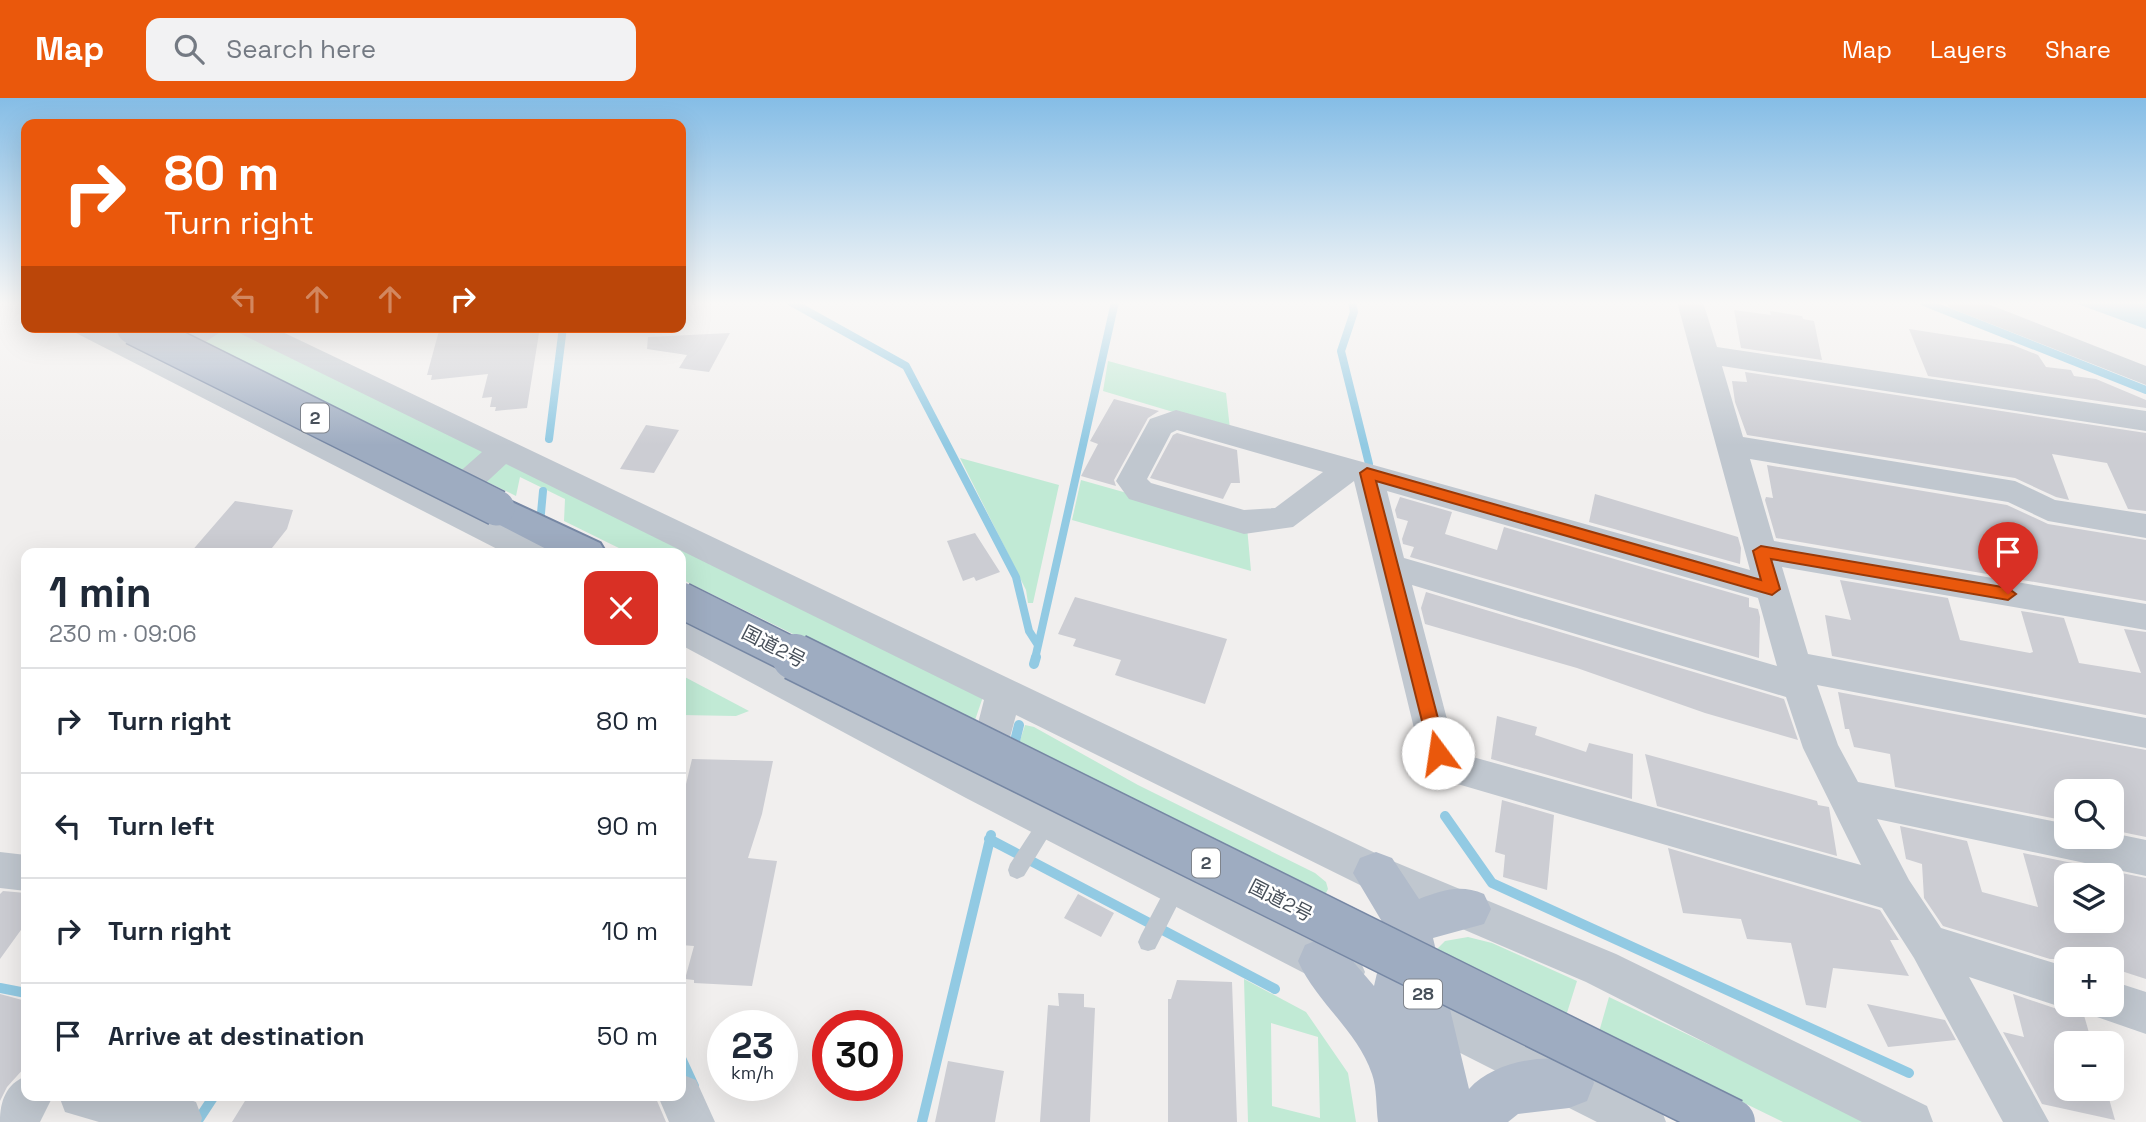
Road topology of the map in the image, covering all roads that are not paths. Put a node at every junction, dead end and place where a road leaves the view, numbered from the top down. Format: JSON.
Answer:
{"nodes":[{"id":1,"x":132,"y":350,"type":"edge"},
{"id":2,"x":175,"y":350,"type":"edge"},
{"id":3,"x":180,"y":350,"type":"edge"},
{"id":4,"x":296,"y":350,"type":"edge"},
{"id":5,"x":1703,"y":350,"type":"edge"},
{"id":6,"x":2080,"y":350,"type":"edge"},
{"id":7,"x":1704,"y":354,"type":"junction"},
{"id":8,"x":157,"y":362,"type":"junction"},
{"id":9,"x":2146,"y":376,"type":"edge"},
{"id":10,"x":2146,"y":421,"type":"edge"},
{"id":11,"x":1730,"y":445,"type":"junction"},
{"id":12,"x":503,"y":450,"type":"junction"},
{"id":13,"x":1358,"y":471,"type":"junction"},
{"id":14,"x":441,"y":506,"type":"junction"},
{"id":15,"x":2146,"y":526,"type":"edge"},
{"id":16,"x":514,"y":548,"type":"edge"},
{"id":17,"x":577,"y":548,"type":"edge"},
{"id":18,"x":1761,"y":551,"type":"junction"},
{"id":19,"x":1391,"y":566,"type":"junction"},
{"id":20,"x":1772,"y":589,"type":"junction"},
{"id":21,"x":686,"y":602,"type":"edge"},
{"id":22,"x":2146,"y":617,"type":"edge"},
{"id":23,"x":686,"y":632,"type":"edge"},
{"id":24,"x":1797,"y":677,"type":"junction"},
{"id":25,"x":1004,"y":691,"type":"junction"},
{"id":26,"x":2146,"y":733,"type":"edge"},
{"id":27,"x":979,"y":786,"type":"junction"},
{"id":28,"x":1845,"y":796,"type":"junction"},
{"id":29,"x":1048,"y":821,"type":"junction"},
{"id":30,"x":2146,"y":858,"type":"edge"},
{"id":31,"x":1022,"y":861,"type":"dead end"},
{"id":32,"x":0,"y":870,"type":"edge"},
{"id":33,"x":21,"y":872,"type":"edge"},
{"id":34,"x":1376,"y":873,"type":"junction"},
{"id":35,"x":1177,"y":887,"type":"junction"},
{"id":36,"x":1895,"y":893,"type":"junction"},
{"id":37,"x":1468,"y":909,"type":"junction"},
{"id":38,"x":1153,"y":932,"type":"dead end"},
{"id":39,"x":1409,"y":934,"type":"junction"},
{"id":40,"x":1928,"y":944,"type":"junction"},
{"id":41,"x":1322,"y":961,"type":"junction"},
{"id":42,"x":2054,"y":984,"type":"edge"},
{"id":43,"x":1412,"y":1005,"type":"junction"},
{"id":44,"x":2124,"y":1006,"type":"edge"},
{"id":45,"x":2146,"y":1013,"type":"edge"},
{"id":46,"x":1398,"y":1074,"type":"junction"},
{"id":47,"x":1569,"y":1083,"type":"junction"},
{"id":48,"x":28,"y":1101,"type":"edge"},
{"id":49,"x":113,"y":1101,"type":"edge"},
{"id":50,"x":682,"y":1101,"type":"edge"},
{"id":51,"x":184,"y":1112,"type":"edge"},
{"id":52,"x":13,"y":1122,"type":"edge"},
{"id":53,"x":693,"y":1122,"type":"edge"},
{"id":54,"x":1404,"y":1122,"type":"edge"},
{"id":55,"x":1451,"y":1122,"type":"edge"},
{"id":56,"x":1480,"y":1122,"type":"edge"},
{"id":57,"x":1644,"y":1122,"type":"edge"},
{"id":58,"x":1732,"y":1122,"type":"edge"},
{"id":59,"x":1911,"y":1122,"type":"edge"},
{"id":60,"x":2027,"y":1122,"type":"edge"}],
"edges":[{"from":1,"to":8,"type":"street"},
{"from":2,"to":8,"type":"street"},
{"from":3,"to":17,"type":"highway","number":"2","bridge":true},
{"from":4,"to":12,"type":"street"},
{"from":5,"to":7,"type":"street"},
{"from":6,"to":9,"type":"street"},
{"from":7,"to":10,"type":"street"},
{"from":7,"to":11,"type":"street"},
{"from":8,"to":14,"type":"street"},
{"from":11,"to":15,"type":"street"},
{"from":11,"to":18,"type":"street"},
{"from":12,"to":14,"type":"street"},
{"from":12,"to":25,"type":"street"},
{"from":13,"to":13,"type":"street"},
{"from":13,"to":19,"type":"street"},
{"from":13,"to":20,"type":"street"},
{"from":14,"to":16,"type":"street"},
{"from":18,"to":20,"type":"street"},
{"from":18,"to":22,"type":"street"},
{"from":19,"to":24,"type":"street"},
{"from":19,"to":36,"type":"street"},
{"from":20,"to":24,"type":"street"},
{"from":21,"to":58,"type":"highway","name":"国道2号","number":"2","bridge":true},
{"from":23,"to":27,"type":"street"},
{"from":24,"to":26,"type":"street"},
{"from":24,"to":28,"type":"street"},
{"from":25,"to":27,"type":"street"},
{"from":25,"to":34,"type":"street"},
{"from":27,"to":29,"type":"street"},
{"from":28,"to":30,"type":"street"},
{"from":28,"to":36,"type":"street"},
{"from":29,"to":31,"type":"lane"},
{"from":29,"to":35,"type":"street"},
{"from":32,"to":33,"type":"street"},
{"from":34,"to":37,"type":"street"},
{"from":34,"to":39,"type":"main road","number":"28"},
{"from":35,"to":38,"type":"lane"},
{"from":35,"to":41,"type":"street"},
{"from":36,"to":40,"type":"street"},
{"from":37,"to":39,"type":"main road"},
{"from":37,"to":59,"type":"street"},
{"from":39,"to":43,"type":"main road","number":"28"},
{"from":40,"to":42,"type":"street"},
{"from":40,"to":60,"type":"street"},
{"from":41,"to":43,"type":"street"},
{"from":41,"to":46,"type":"main road"},
{"from":43,"to":46,"type":"main road","number":"28"},
{"from":43,"to":47,"type":"street"},
{"from":43,"to":55,"type":"main road","number":"28"},
{"from":44,"to":45,"type":"street"},
{"from":46,"to":54,"type":"main road","number":"28"},
{"from":47,"to":56,"type":"main road"},
{"from":47,"to":57,"type":"street"},
{"from":48,"to":52,"type":"street"},
{"from":49,"to":51,"type":"street"},
{"from":50,"to":53,"type":"street"}]}
